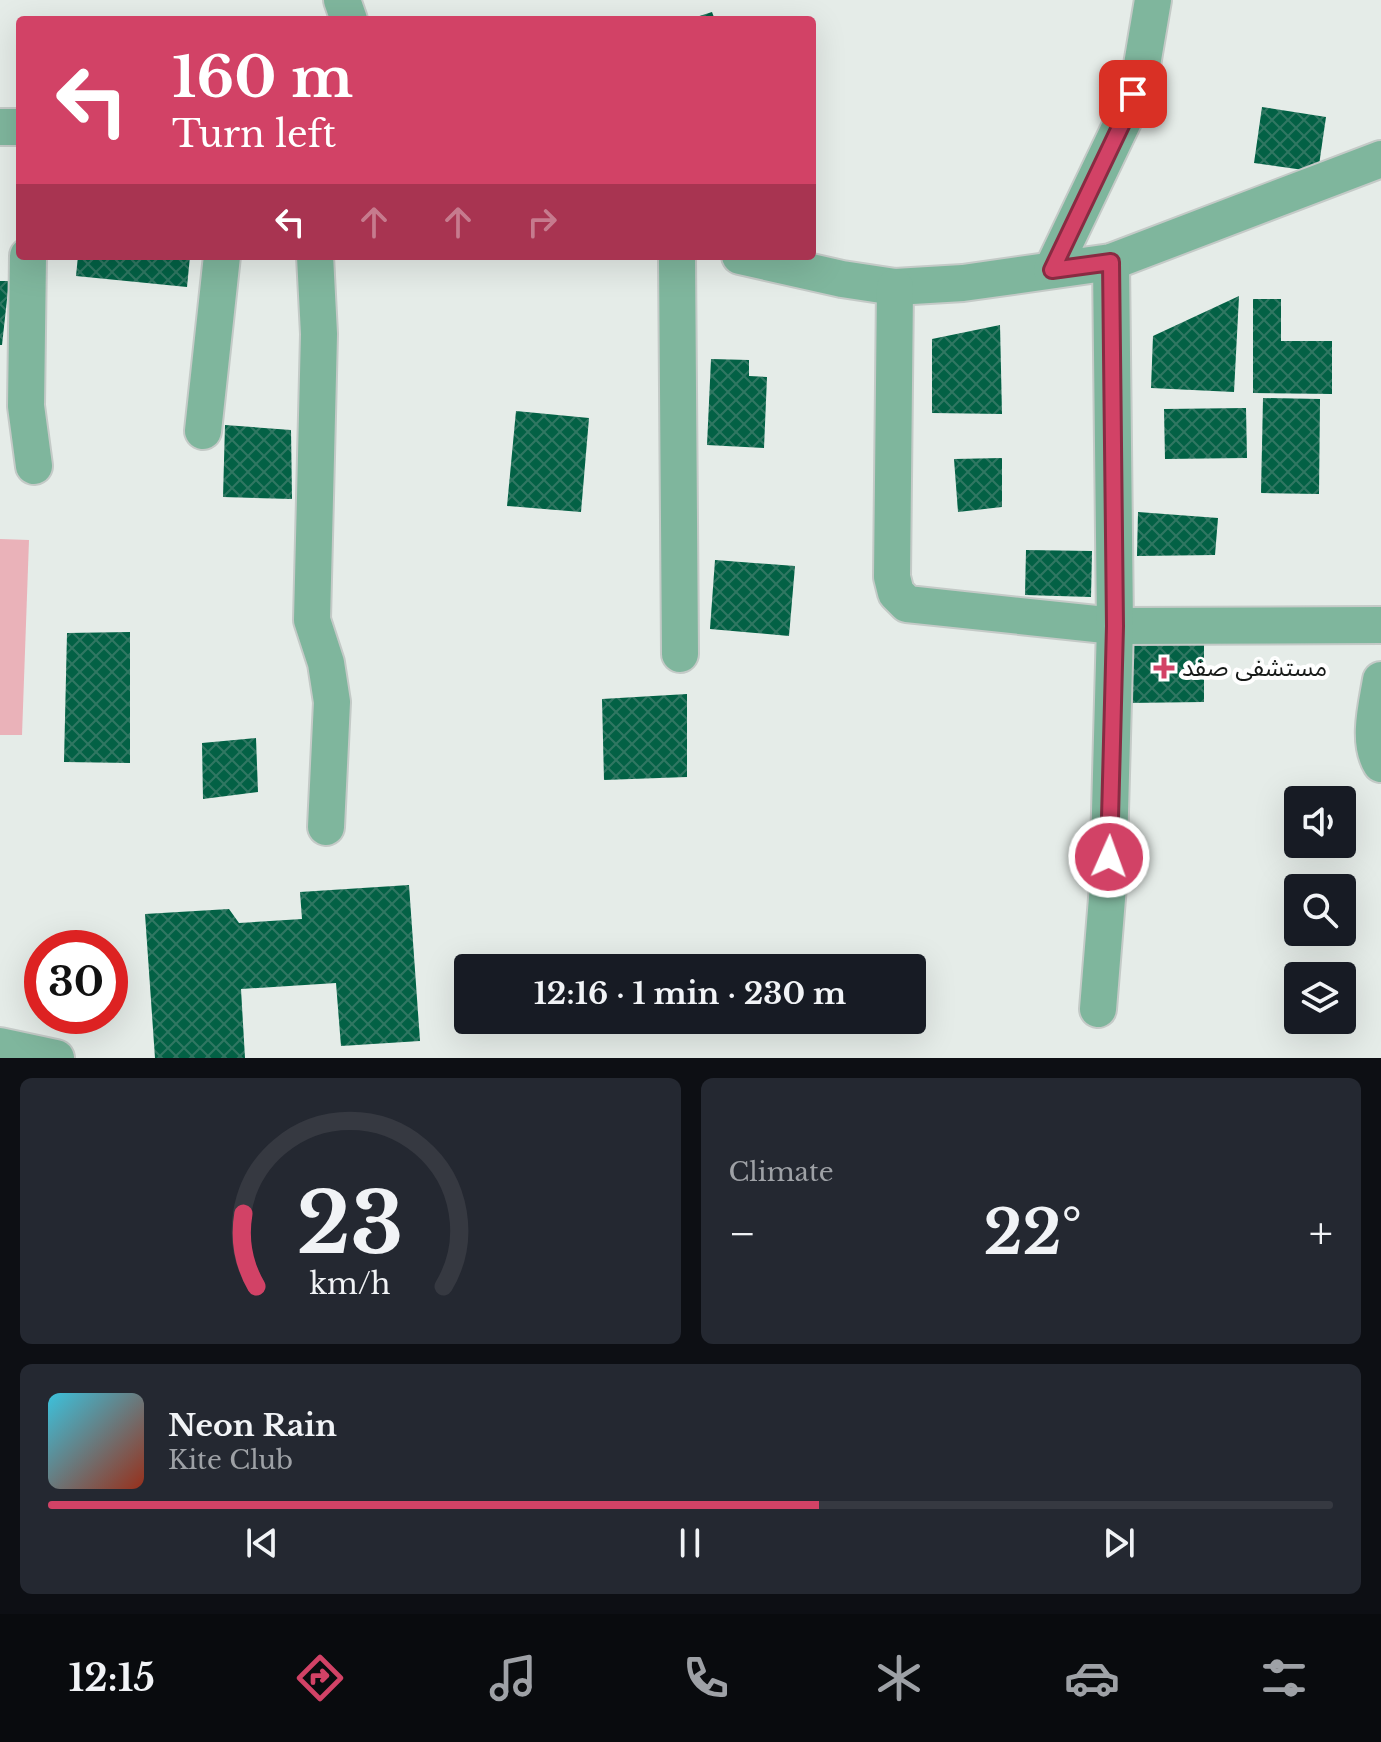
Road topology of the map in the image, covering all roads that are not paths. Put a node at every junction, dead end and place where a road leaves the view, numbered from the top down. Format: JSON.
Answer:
{"nodes":[{"id":1,"x":1153,"y":0,"type":"edge"},
{"id":2,"x":1381,"y":159,"type":"edge"},
{"id":3,"x":28,"y":260,"type":"edge"},
{"id":4,"x":222,"y":260,"type":"edge"},
{"id":5,"x":315,"y":260,"type":"edge"},
{"id":6,"x":677,"y":260,"type":"edge"},
{"id":7,"x":758,"y":260,"type":"edge"},
{"id":8,"x":1111,"y":262,"type":"junction"},
{"id":9,"x":1052,"y":270,"type":"junction"},
{"id":10,"x":895,"y":287,"type":"junction"},
{"id":11,"x":203,"y":431,"type":"dead end"},
{"id":12,"x":34,"y":466,"type":"dead end"},
{"id":13,"x":1381,"y":625,"type":"edge"},
{"id":14,"x":1115,"y":626,"type":"junction"},
{"id":15,"x":680,"y":654,"type":"dead end"},
{"id":16,"x":1381,"y":680,"type":"edge"},
{"id":17,"x":1381,"y":764,"type":"edge"},
{"id":18,"x":326,"y":827,"type":"dead end"},
{"id":19,"x":1098,"y":1009,"type":"dead end"},
{"id":20,"x":0,"y":1046,"type":"edge"},
{"id":21,"x":56,"y":1058,"type":"edge"}],
"edges":[{"from":1,"to":9,"type":"street"},
{"from":2,"to":8,"type":"street"},
{"from":3,"to":12,"type":"street"},
{"from":4,"to":11,"type":"street"},
{"from":5,"to":18,"type":"street"},
{"from":6,"to":15,"type":"street"},
{"from":7,"to":10,"type":"street"},
{"from":8,"to":9,"type":"street"},
{"from":8,"to":14,"type":"street"},
{"from":9,"to":10,"type":"street"},
{"from":10,"to":14,"type":"street"},
{"from":13,"to":14,"type":"street"},
{"from":14,"to":19,"type":"street"},
{"from":16,"to":17,"type":"street"},
{"from":20,"to":21,"type":"street"}]}
